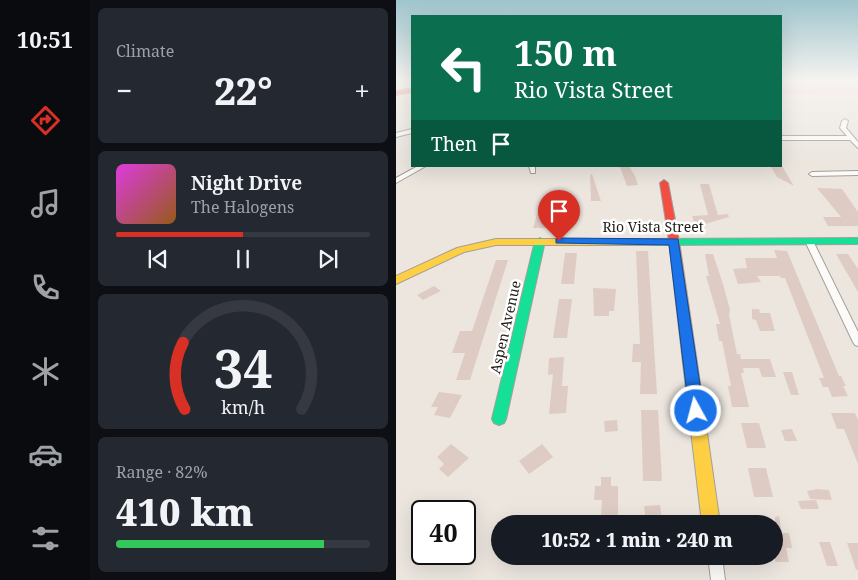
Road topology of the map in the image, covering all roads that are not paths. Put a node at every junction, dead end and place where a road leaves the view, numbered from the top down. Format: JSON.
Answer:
{"nodes":[{"id":1,"x":844,"y":121,"type":"dead end"},
{"id":2,"x":411,"y":131,"type":"edge"},
{"id":3,"x":396,"y":135,"type":"edge"},
{"id":4,"x":782,"y":138,"type":"edge"},
{"id":5,"x":851,"y":138,"type":"junction"},
{"id":6,"x":858,"y":146,"type":"edge"},
{"id":7,"x":420,"y":167,"type":"edge"},
{"id":8,"x":858,"y":173,"type":"edge"},
{"id":9,"x":812,"y":174,"type":"dead end"},
{"id":10,"x":396,"y":181,"type":"edge"},
{"id":11,"x":664,"y":183,"type":"dead end"},
{"id":12,"x":540,"y":241,"type":"junction"},
{"id":13,"x":809,"y":241,"type":"junction"},
{"id":14,"x":858,"y":241,"type":"edge"},
{"id":15,"x":674,"y":242,"type":"junction"},
{"id":16,"x":396,"y":280,"type":"edge"},
{"id":17,"x":858,"y":342,"type":"edge"},
{"id":18,"x":499,"y":419,"type":"dead end"},
{"id":19,"x":710,"y":515,"type":"edge"},
{"id":20,"x":716,"y":565,"type":"edge"},
{"id":21,"x":718,"y":580,"type":"edge"}],
"edges":[{"from":1,"to":5,"type":"street"},
{"from":2,"to":3,"type":"street"},
{"from":4,"to":5,"type":"street"},
{"from":5,"to":6,"type":"street"},
{"from":7,"to":10,"type":"street"},
{"from":8,"to":9,"type":"street"},
{"from":11,"to":15,"type":"main road"},
{"from":12,"to":15,"type":"main road","name":"Rio Vista Street"},
{"from":12,"to":16,"type":"main road","name":"Rio Vista Street"},
{"from":12,"to":18,"type":"main road","name":"Aspen Avenue"},
{"from":13,"to":14,"type":"main road","name":"Rio Vista Street"},
{"from":13,"to":15,"type":"main road","name":"Rio Vista Street"},
{"from":13,"to":17,"type":"street"},
{"from":15,"to":19,"type":"main road"},
{"from":20,"to":21,"type":"street"}]}
